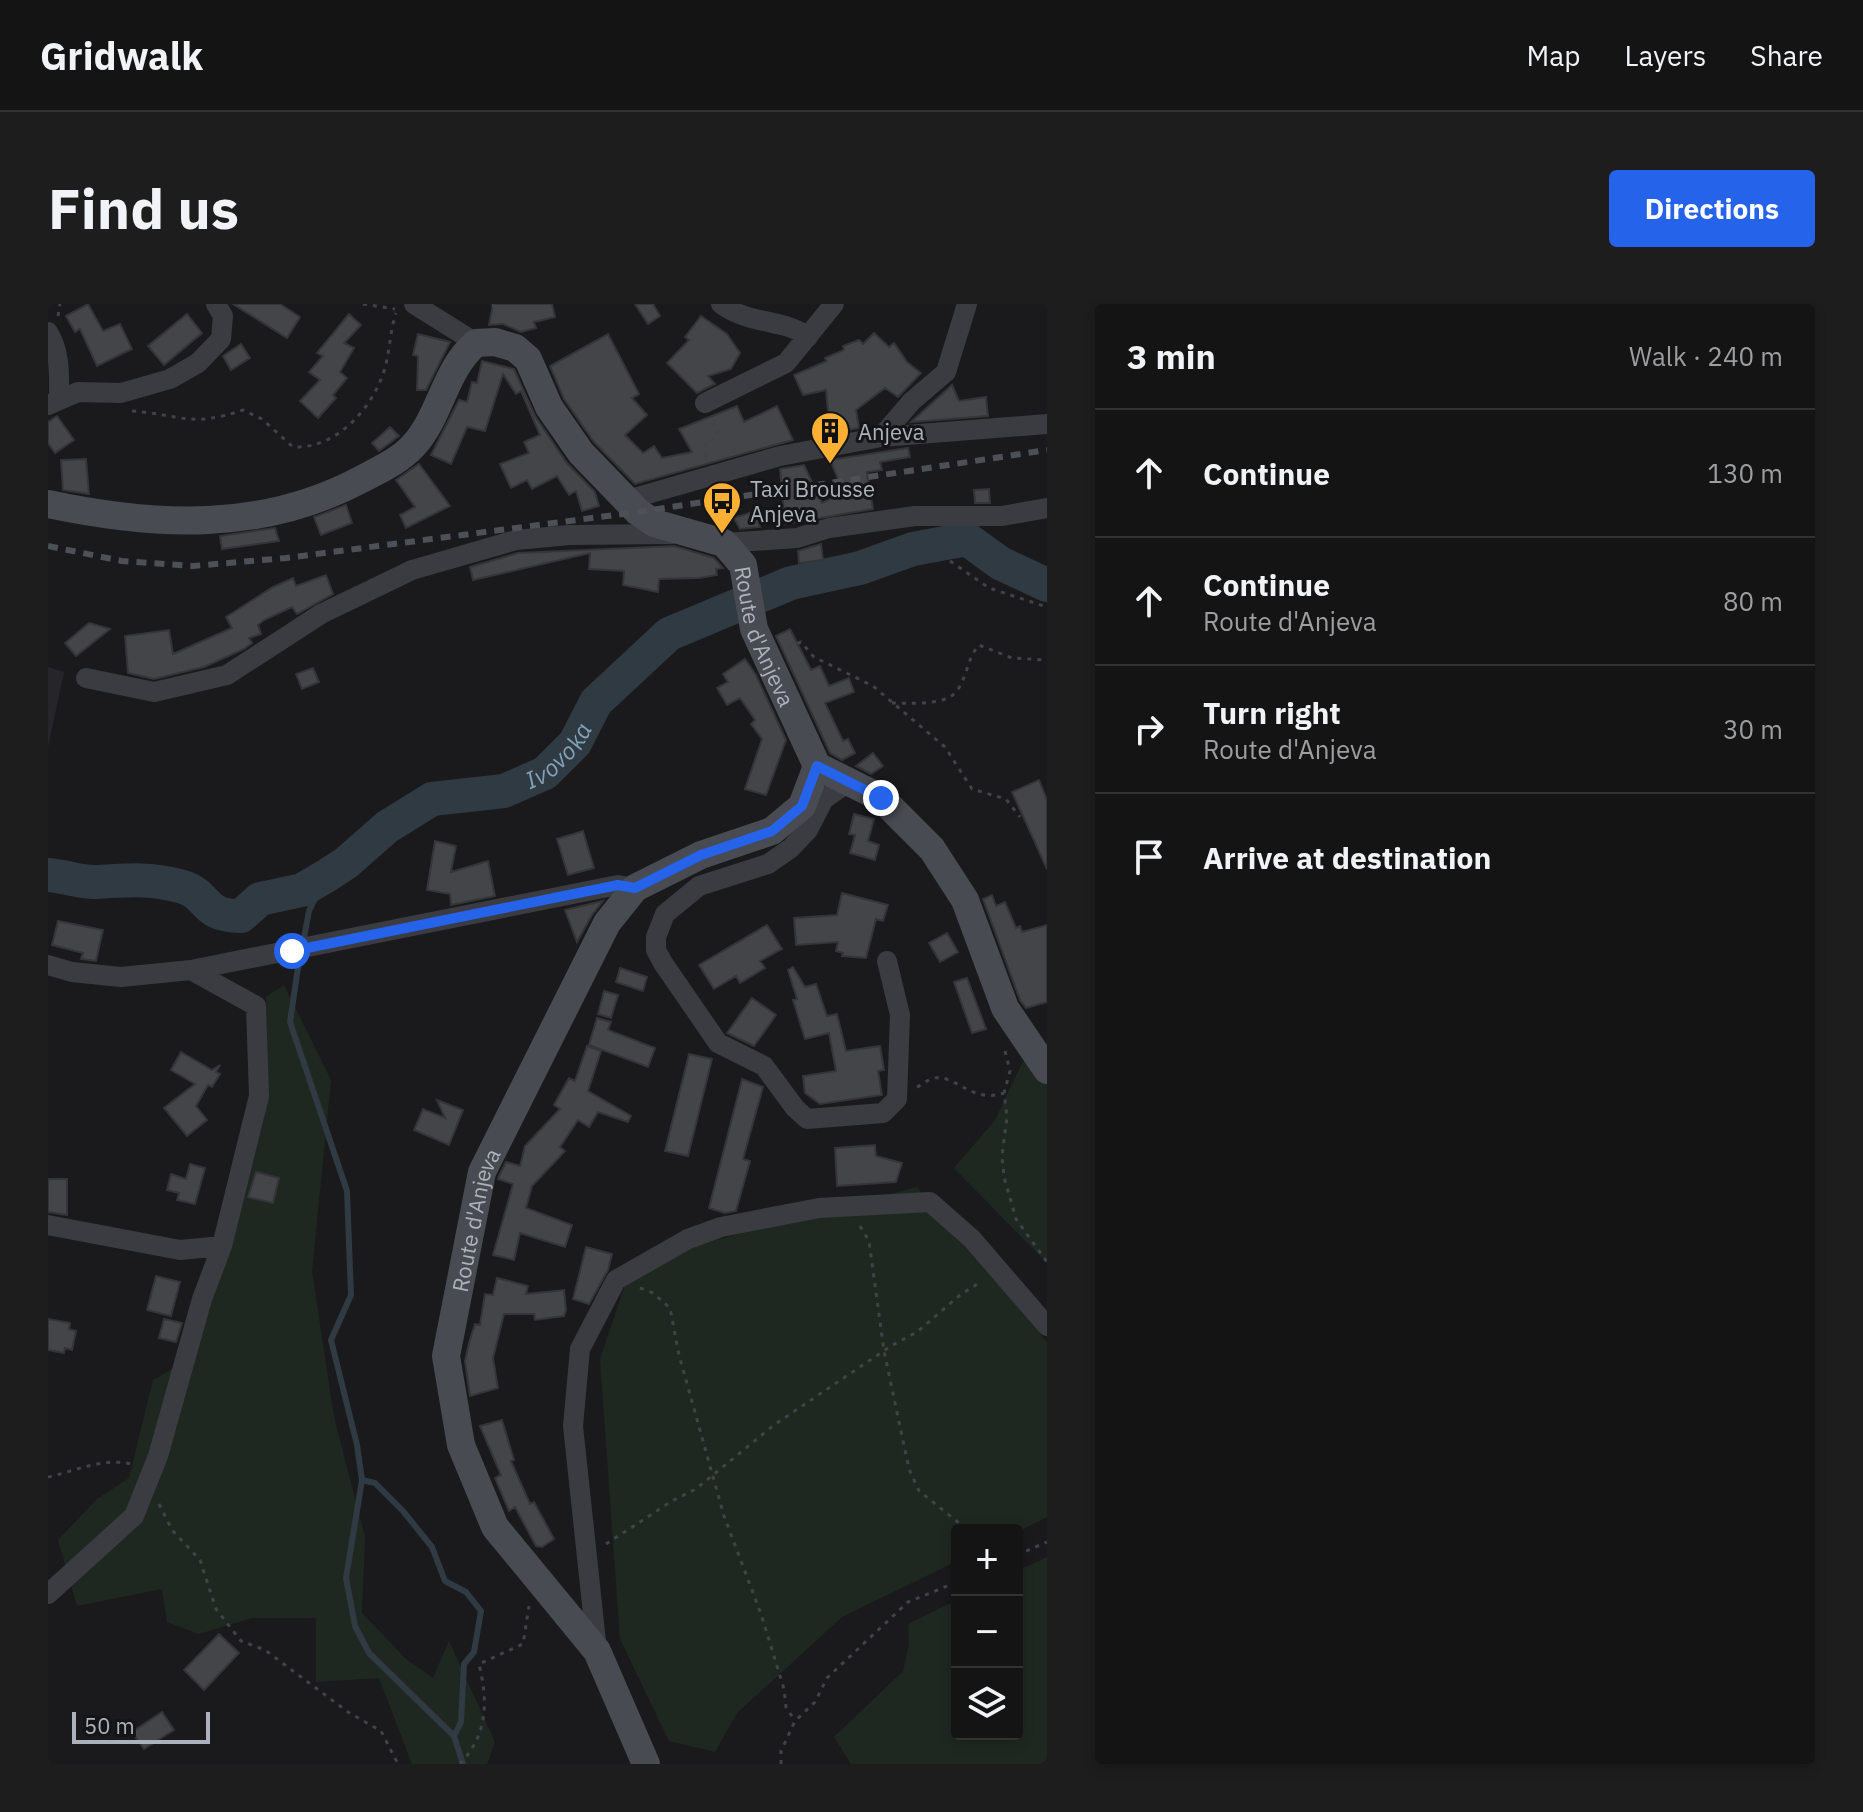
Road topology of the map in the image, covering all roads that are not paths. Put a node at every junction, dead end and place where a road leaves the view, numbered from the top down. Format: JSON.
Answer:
{"nodes":[{"id":1,"x":216,"y":304,"type":"edge"},
{"id":2,"x":721,"y":304,"type":"edge"},
{"id":3,"x":834,"y":304,"type":"edge"},
{"id":4,"x":967,"y":304,"type":"edge"},
{"id":5,"x":408,"y":306,"type":"edge"},
{"id":6,"x":48,"y":332,"type":"edge"},
{"id":7,"x":808,"y":337,"type":"junction"},
{"id":8,"x":476,"y":343,"type":"junction"},
{"id":9,"x":53,"y":402,"type":"edge"},
{"id":10,"x":705,"y":403,"type":"road end"},
{"id":11,"x":1047,"y":424,"type":"edge"},
{"id":12,"x":881,"y":437,"type":"junction"},
{"id":13,"x":627,"y":500,"type":"junction"},
{"id":14,"x":48,"y":504,"type":"edge"},
{"id":15,"x":1047,"y":508,"type":"edge"},
{"id":16,"x":688,"y":534,"type":"junction"},
{"id":17,"x":724,"y":543,"type":"junction"},
{"id":18,"x":86,"y":678,"type":"dead end"},
{"id":19,"x":817,"y":766,"type":"junction"},
{"id":20,"x":850,"y":781,"type":"junction"},
{"id":21,"x":635,"y":888,"type":"junction"},
{"id":22,"x":887,"y":961,"type":"dead end"},
{"id":23,"x":48,"y":965,"type":"edge"},
{"id":24,"x":191,"y":970,"type":"junction"},
{"id":25,"x":1047,"y":1070,"type":"edge"},
{"id":26,"x":48,"y":1225,"type":"edge"},
{"id":27,"x":222,"y":1246,"type":"junction"},
{"id":28,"x":1047,"y":1326,"type":"edge"},
{"id":29,"x":48,"y":1594,"type":"edge"},
{"id":30,"x":597,"y":1651,"type":"junction"},
{"id":31,"x":646,"y":1764,"type":"edge"}],
"edges":[{"from":1,"to":9,"type":"street"},
{"from":2,"to":7,"type":"street"},
{"from":3,"to":7,"type":"street"},
{"from":4,"to":12,"type":"street"},
{"from":5,"to":8,"type":"street"},
{"from":6,"to":9,"type":"street"},
{"from":7,"to":10,"type":"street"},
{"from":8,"to":13,"type":"street","name":"Route d'Anjeva"},
{"from":8,"to":14,"type":"street"},
{"from":11,"to":12,"type":"street"},
{"from":12,"to":13,"type":"street"},
{"from":13,"to":16,"type":"street","name":"Route d'Anjeva"},
{"from":15,"to":17,"type":"street"},
{"from":16,"to":17,"type":"street","name":"Route d'Anjeva"},
{"from":16,"to":18,"type":"street"},
{"from":17,"to":19,"type":"street","name":"Route d'Anjeva"},
{"from":19,"to":20,"type":"street"},
{"from":19,"to":21,"type":"street","name":"Route d'Anjeva"},
{"from":20,"to":22,"type":"street"},
{"from":20,"to":25,"type":"street"},
{"from":21,"to":24,"type":"street"},
{"from":21,"to":30,"type":"street","name":"Route d'Anjeva"},
{"from":23,"to":24,"type":"street"},
{"from":24,"to":27,"type":"street"},
{"from":26,"to":27,"type":"street"},
{"from":27,"to":29,"type":"street"},
{"from":28,"to":30,"type":"street"},
{"from":30,"to":31,"type":"street","name":"Route d'Anjeva"}]}
